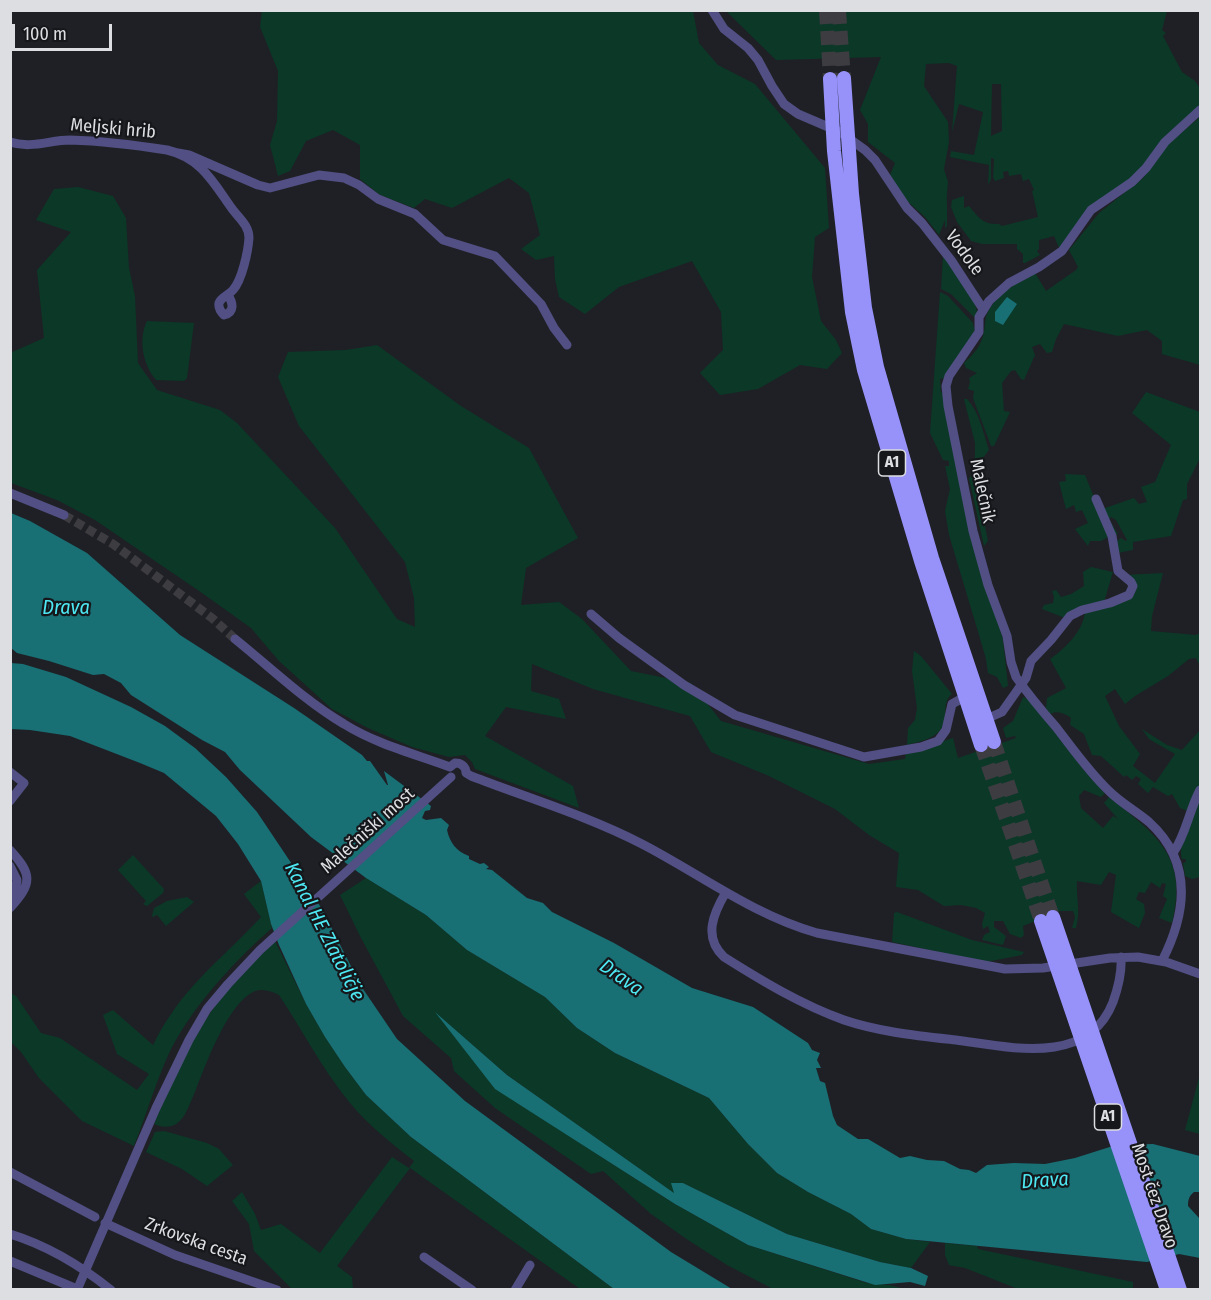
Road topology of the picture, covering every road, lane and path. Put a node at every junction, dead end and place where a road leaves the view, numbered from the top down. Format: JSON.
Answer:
{"nodes":[{"id":1,"x":712,"y":10,"type":"edge"},
{"id":2,"x":1200,"y":110,"type":"edge"},
{"id":3,"x":10,"y":142,"type":"edge"},
{"id":4,"x":178,"y":153,"type":"junction"},
{"id":5,"x":228,"y":295,"type":"dead end"},
{"id":6,"x":983,"y":309,"type":"junction"},
{"id":7,"x":567,"y":345,"type":"dead end"},
{"id":8,"x":10,"y":493,"type":"edge"},
{"id":9,"x":1096,"y":500,"type":"dead end"},
{"id":10,"x":64,"y":515,"type":"tunnel mouth"},
{"id":11,"x":591,"y":614,"type":"dead end"},
{"id":12,"x":235,"y":639,"type":"tunnel mouth"},
{"id":13,"x":966,"y":681,"type":"junction"},
{"id":14,"x":1020,"y":683,"type":"junction"},
{"id":15,"x":987,"y":743,"type":"tunnel mouth"},
{"id":16,"x":450,"y":767,"type":"junction"},
{"id":17,"x":10,"y":772,"type":"edge"},
{"id":18,"x":466,"y":773,"type":"junction"},
{"id":19,"x":448,"y":781,"type":"junction"},
{"id":20,"x":1200,"y":790,"type":"edge"},
{"id":21,"x":10,"y":801,"type":"edge"},
{"id":22,"x":10,"y":850,"type":"edge"},
{"id":23,"x":1173,"y":853,"type":"junction"},
{"id":24,"x":10,"y":866,"type":"edge"},
{"id":25,"x":726,"y":892,"type":"junction"},
{"id":26,"x":11,"y":907,"type":"edge"},
{"id":27,"x":1120,"y":957,"type":"junction"},
{"id":28,"x":1162,"y":961,"type":"junction"},
{"id":29,"x":1200,"y":974,"type":"edge"},
{"id":30,"x":10,"y":1172,"type":"edge"},
{"id":31,"x":95,"y":1217,"type":"dead end"},
{"id":32,"x":105,"y":1223,"type":"junction"},
{"id":33,"x":10,"y":1234,"type":"edge"},
{"id":34,"x":424,"y":1257,"type":"dead end"},
{"id":35,"x":10,"y":1261,"type":"edge"},
{"id":36,"x":530,"y":1265,"type":"dead end"},
{"id":37,"x":86,"y":1269,"type":"junction"},
{"id":38,"x":77,"y":1289,"type":"edge"},
{"id":39,"x":111,"y":1290,"type":"edge"},
{"id":40,"x":277,"y":1290,"type":"edge"},
{"id":41,"x":472,"y":1290,"type":"edge"},
{"id":42,"x":515,"y":1290,"type":"edge"},
{"id":43,"x":1167,"y":1290,"type":"edge"},
{"id":44,"x":1180,"y":1290,"type":"edge"}],
"edges":[{"from":1,"to":6,"type":"street","name":"Vodole"},
{"from":2,"to":6,"type":"street","name":"Vodole"},
{"from":3,"to":4,"type":"street","name":"Meljski hrib"},
{"from":4,"to":5,"type":"street","name":"Meljski hrib"},
{"from":4,"to":7,"type":"street","name":"Meljski hrib"},
{"from":6,"to":14,"type":"street","name":"Malečnik"},
{"from":8,"to":10,"type":"street"},
{"from":9,"to":14,"type":"street"},
{"from":11,"to":14,"type":"street"},
{"from":12,"to":16,"type":"street"},
{"from":13,"to":13,"type":"highway","number":"A1"},
{"from":13,"to":15,"type":"highway","number":"A1"},
{"from":14,"to":23,"type":"street","name":"Malečnik"},
{"from":16,"to":18,"type":"street"},
{"from":16,"to":19,"type":"street"},
{"from":17,"to":21,"type":"street"},
{"from":18,"to":19,"type":"street"},
{"from":18,"to":25,"type":"street"},
{"from":19,"to":32,"type":"street","name":"Malečniški most"},
{"from":20,"to":23,"type":"street"},
{"from":22,"to":26,"type":"street"},
{"from":23,"to":28,"type":"street","name":"Malečnik"},
{"from":24,"to":26,"type":"street"},
{"from":25,"to":27,"type":"street"},
{"from":25,"to":27,"type":"street"},
{"from":27,"to":28,"type":"street"},
{"from":28,"to":29,"type":"street"},
{"from":30,"to":31,"type":"street"},
{"from":32,"to":37,"type":"street","name":"Malečniški most"},
{"from":32,"to":40,"type":"street","name":"Zrkovska cesta"},
{"from":33,"to":37,"type":"street"},
{"from":34,"to":41,"type":"street"},
{"from":35,"to":38,"type":"street"},
{"from":36,"to":42,"type":"street"},
{"from":37,"to":38,"type":"street","name":"Malečniški most"},
{"from":37,"to":39,"type":"street"},
{"from":43,"to":44,"type":"highway","name":"Most čez Dravo","number":"A1"}]}
